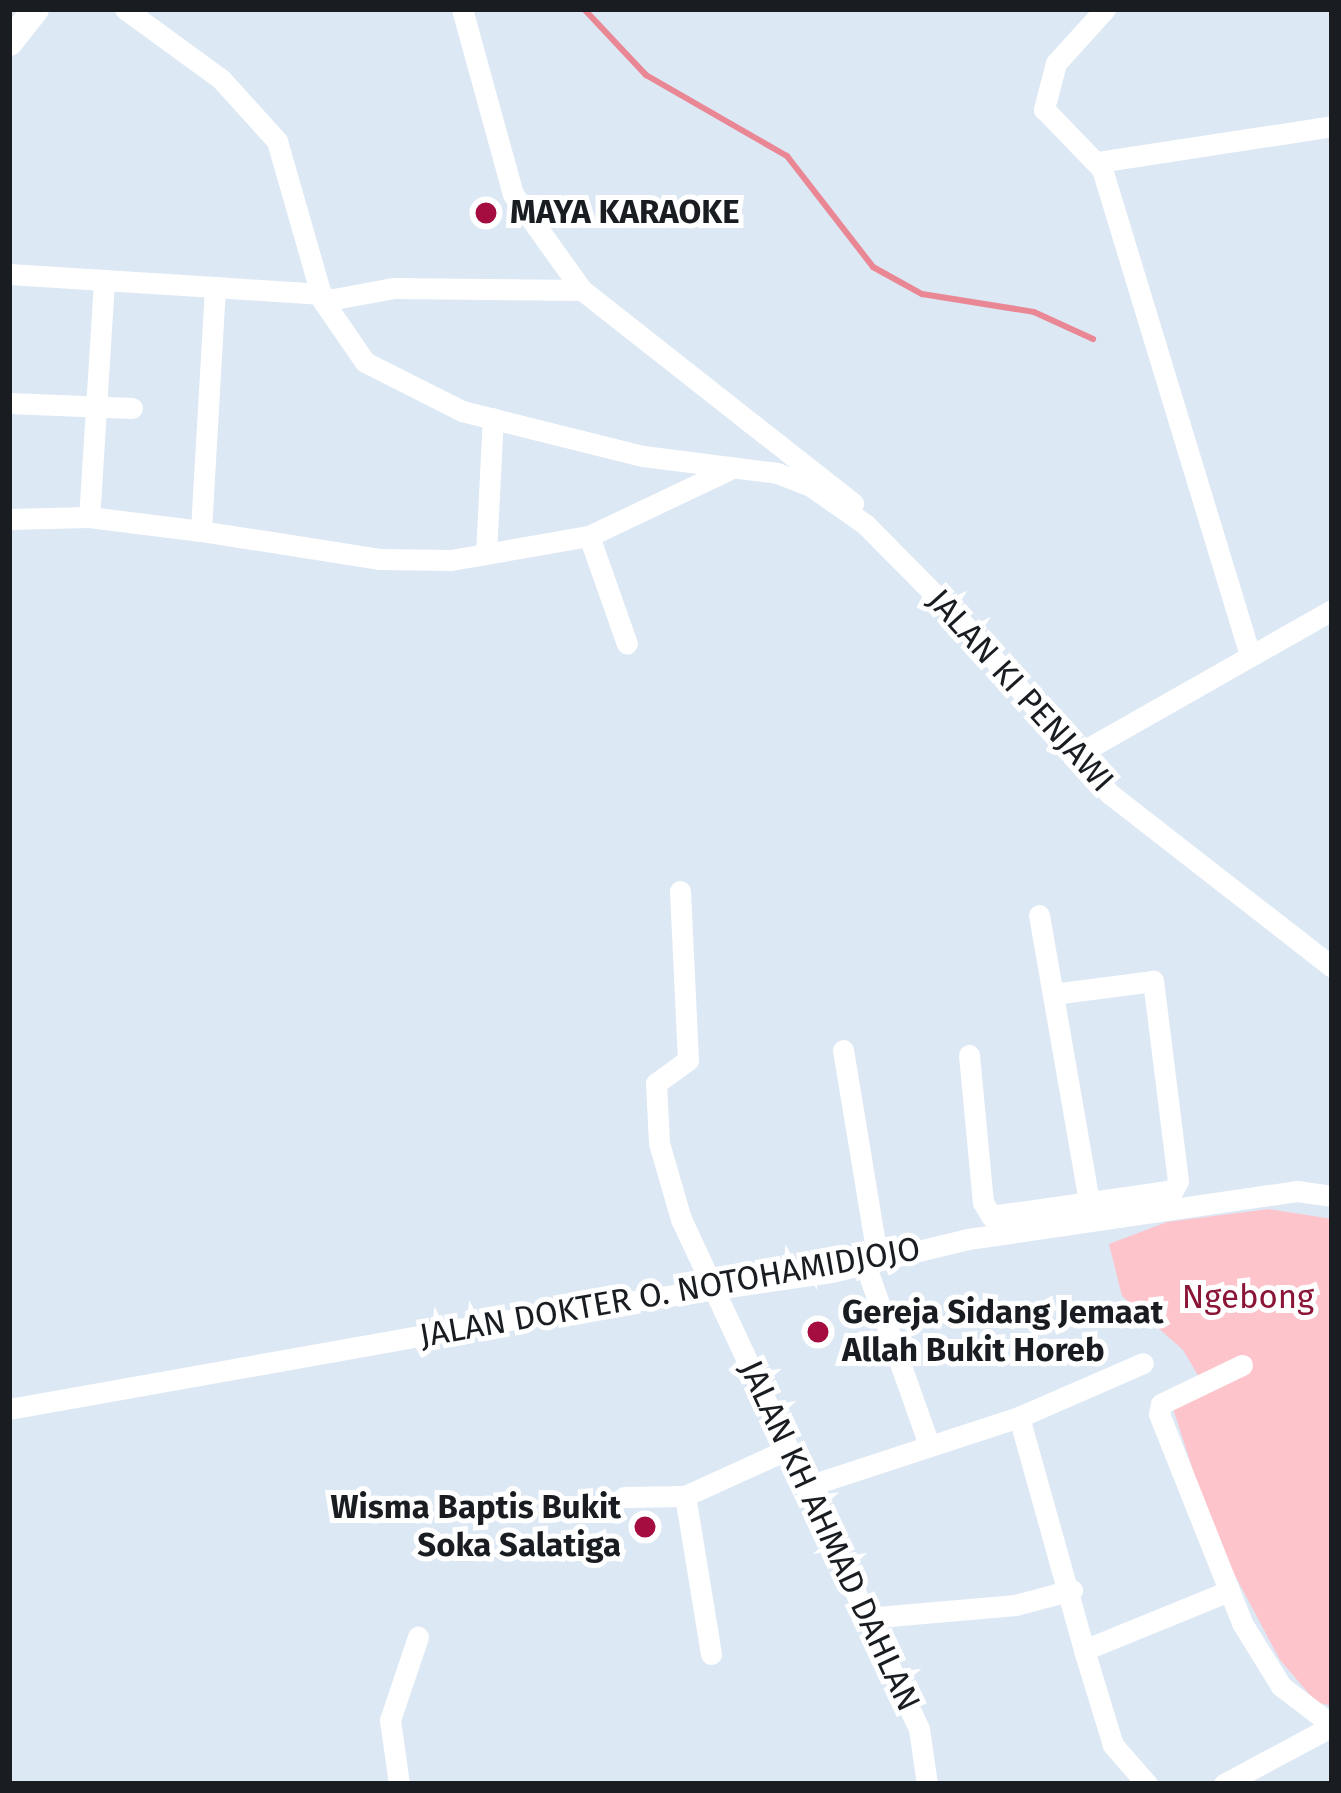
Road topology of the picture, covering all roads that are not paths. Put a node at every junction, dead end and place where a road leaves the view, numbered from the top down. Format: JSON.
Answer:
{"nodes":[{"id":1,"x":125,"y":9,"type":"edge"},
{"id":2,"x":462,"y":9,"type":"edge"},
{"id":3,"x":1105,"y":9,"type":"edge"},
{"id":4,"x":1332,"y":125,"type":"edge"},
{"id":5,"x":1098,"y":162,"type":"junction"},
{"id":6,"x":9,"y":274,"type":"edge"},
{"id":7,"x":104,"y":280,"type":"junction"},
{"id":8,"x":215,"y":287,"type":"junction"},
{"id":9,"x":582,"y":290,"type":"junction"},
{"id":10,"x":322,"y":298,"type":"junction"},
{"id":11,"x":9,"y":403,"type":"edge"},
{"id":12,"x":99,"y":406,"type":"junction"},
{"id":13,"x":133,"y":408,"type":"dead end"},
{"id":14,"x":493,"y":418,"type":"junction"},
{"id":15,"x":734,"y":467,"type":"junction"},
{"id":16,"x":89,"y":518,"type":"junction"},
{"id":17,"x":9,"y":519,"type":"edge"},
{"id":18,"x":865,"y":524,"type":"junction"},
{"id":19,"x":201,"y":531,"type":"junction"},
{"id":20,"x":589,"y":536,"type":"junction"},
{"id":21,"x":486,"y":554,"type":"junction"},
{"id":22,"x":1332,"y":610,"type":"edge"},
{"id":23,"x":627,"y":644,"type":"dead end"},
{"id":24,"x":1250,"y":652,"type":"junction"},
{"id":25,"x":1073,"y":757,"type":"junction"},
{"id":26,"x":680,"y":891,"type":"dead end"},
{"id":27,"x":1039,"y":915,"type":"dead end"},
{"id":28,"x":1332,"y":967,"type":"edge"},
{"id":29,"x":1053,"y":994,"type":"junction"},
{"id":30,"x":843,"y":1050,"type":"dead end"},
{"id":31,"x":969,"y":1055,"type":"dead end"},
{"id":32,"x":1332,"y":1196,"type":"edge"},
{"id":33,"x":1091,"y":1211,"type":"junction"},
{"id":34,"x":871,"y":1262,"type":"junction"},
{"id":35,"x":714,"y":1293,"type":"junction"},
{"id":36,"x":1143,"y":1363,"type":"dead end"},
{"id":37,"x":1242,"y":1365,"type":"dead end"},
{"id":38,"x":9,"y":1409,"type":"edge"},
{"id":39,"x":1019,"y":1418,"type":"junction"},
{"id":40,"x":928,"y":1442,"type":"junction"},
{"id":41,"x":788,"y":1450,"type":"junction"},
{"id":42,"x":805,"y":1486,"type":"junction"},
{"id":43,"x":685,"y":1496,"type":"junction"},
{"id":44,"x":624,"y":1497,"type":"dead end"},
{"id":45,"x":1072,"y":1590,"type":"junction"},
{"id":46,"x":1226,"y":1592,"type":"junction"},
{"id":47,"x":866,"y":1618,"type":"junction"},
{"id":48,"x":418,"y":1636,"type":"dead end"},
{"id":49,"x":1084,"y":1649,"type":"junction"},
{"id":50,"x":711,"y":1654,"type":"dead end"},
{"id":51,"x":1332,"y":1725,"type":"edge"},
{"id":52,"x":399,"y":1784,"type":"edge"},
{"id":53,"x":927,"y":1784,"type":"edge"},
{"id":54,"x":1147,"y":1784,"type":"edge"},
{"id":55,"x":1224,"y":1784,"type":"edge"}],
"edges":[{"from":1,"to":10,"type":"street"},
{"from":2,"to":9,"type":"street"},
{"from":3,"to":5,"type":"street"},
{"from":4,"to":5,"type":"street"},
{"from":5,"to":24,"type":"street"},
{"from":6,"to":7,"type":"street"},
{"from":7,"to":8,"type":"street"},
{"from":7,"to":12,"type":"street"},
{"from":8,"to":10,"type":"street"},
{"from":8,"to":19,"type":"street"},
{"from":9,"to":10,"type":"street"},
{"from":9,"to":18,"type":"street"},
{"from":10,"to":14,"type":"street"},
{"from":11,"to":12,"type":"street"},
{"from":12,"to":13,"type":"street"},
{"from":12,"to":16,"type":"street"},
{"from":14,"to":15,"type":"street"},
{"from":14,"to":21,"type":"street"},
{"from":15,"to":18,"type":"street"},
{"from":15,"to":20,"type":"street"},
{"from":16,"to":17,"type":"street"},
{"from":16,"to":19,"type":"street"},
{"from":18,"to":25,"type":"street","name":"JALAN KI PENJAWI"},
{"from":19,"to":21,"type":"street"},
{"from":20,"to":21,"type":"street"},
{"from":20,"to":23,"type":"street"},
{"from":22,"to":24,"type":"street"},
{"from":24,"to":25,"type":"street"},
{"from":25,"to":28,"type":"street","name":"JALAN KI PENJAWI"},
{"from":26,"to":35,"type":"street","name":"JALAN KH AHMAD DAHLAN"},
{"from":27,"to":29,"type":"street"},
{"from":29,"to":33,"type":"street"},
{"from":29,"to":33,"type":"street"},
{"from":30,"to":34,"type":"street"},
{"from":31,"to":33,"type":"street"},
{"from":32,"to":33,"type":"street","name":"JALAN DOKTER O. NOTOHAMIDJOJO"},
{"from":33,"to":34,"type":"street","name":"JALAN DOKTER O. NOTOHAMIDJOJO"},
{"from":34,"to":35,"type":"street","name":"JALAN DOKTER O. NOTOHAMIDJOJO"},
{"from":34,"to":40,"type":"street"},
{"from":35,"to":38,"type":"street","name":"JALAN DOKTER O. NOTOHAMIDJOJO"},
{"from":35,"to":41,"type":"street","name":"JALAN KH AHMAD DAHLAN"},
{"from":36,"to":39,"type":"street"},
{"from":37,"to":46,"type":"street"},
{"from":39,"to":40,"type":"street"},
{"from":39,"to":45,"type":"street"},
{"from":40,"to":42,"type":"street"},
{"from":41,"to":42,"type":"street","name":"JALAN KH AHMAD DAHLAN"},
{"from":41,"to":43,"type":"street"},
{"from":42,"to":47,"type":"street","name":"JALAN KH AHMAD DAHLAN"},
{"from":43,"to":44,"type":"street"},
{"from":43,"to":50,"type":"street"},
{"from":45,"to":47,"type":"street"},
{"from":45,"to":49,"type":"street"},
{"from":46,"to":49,"type":"street"},
{"from":46,"to":51,"type":"street"},
{"from":47,"to":53,"type":"street","name":"JALAN KH AHMAD DAHLAN"},
{"from":48,"to":52,"type":"street"},
{"from":49,"to":54,"type":"street"},
{"from":51,"to":55,"type":"street"}]}
